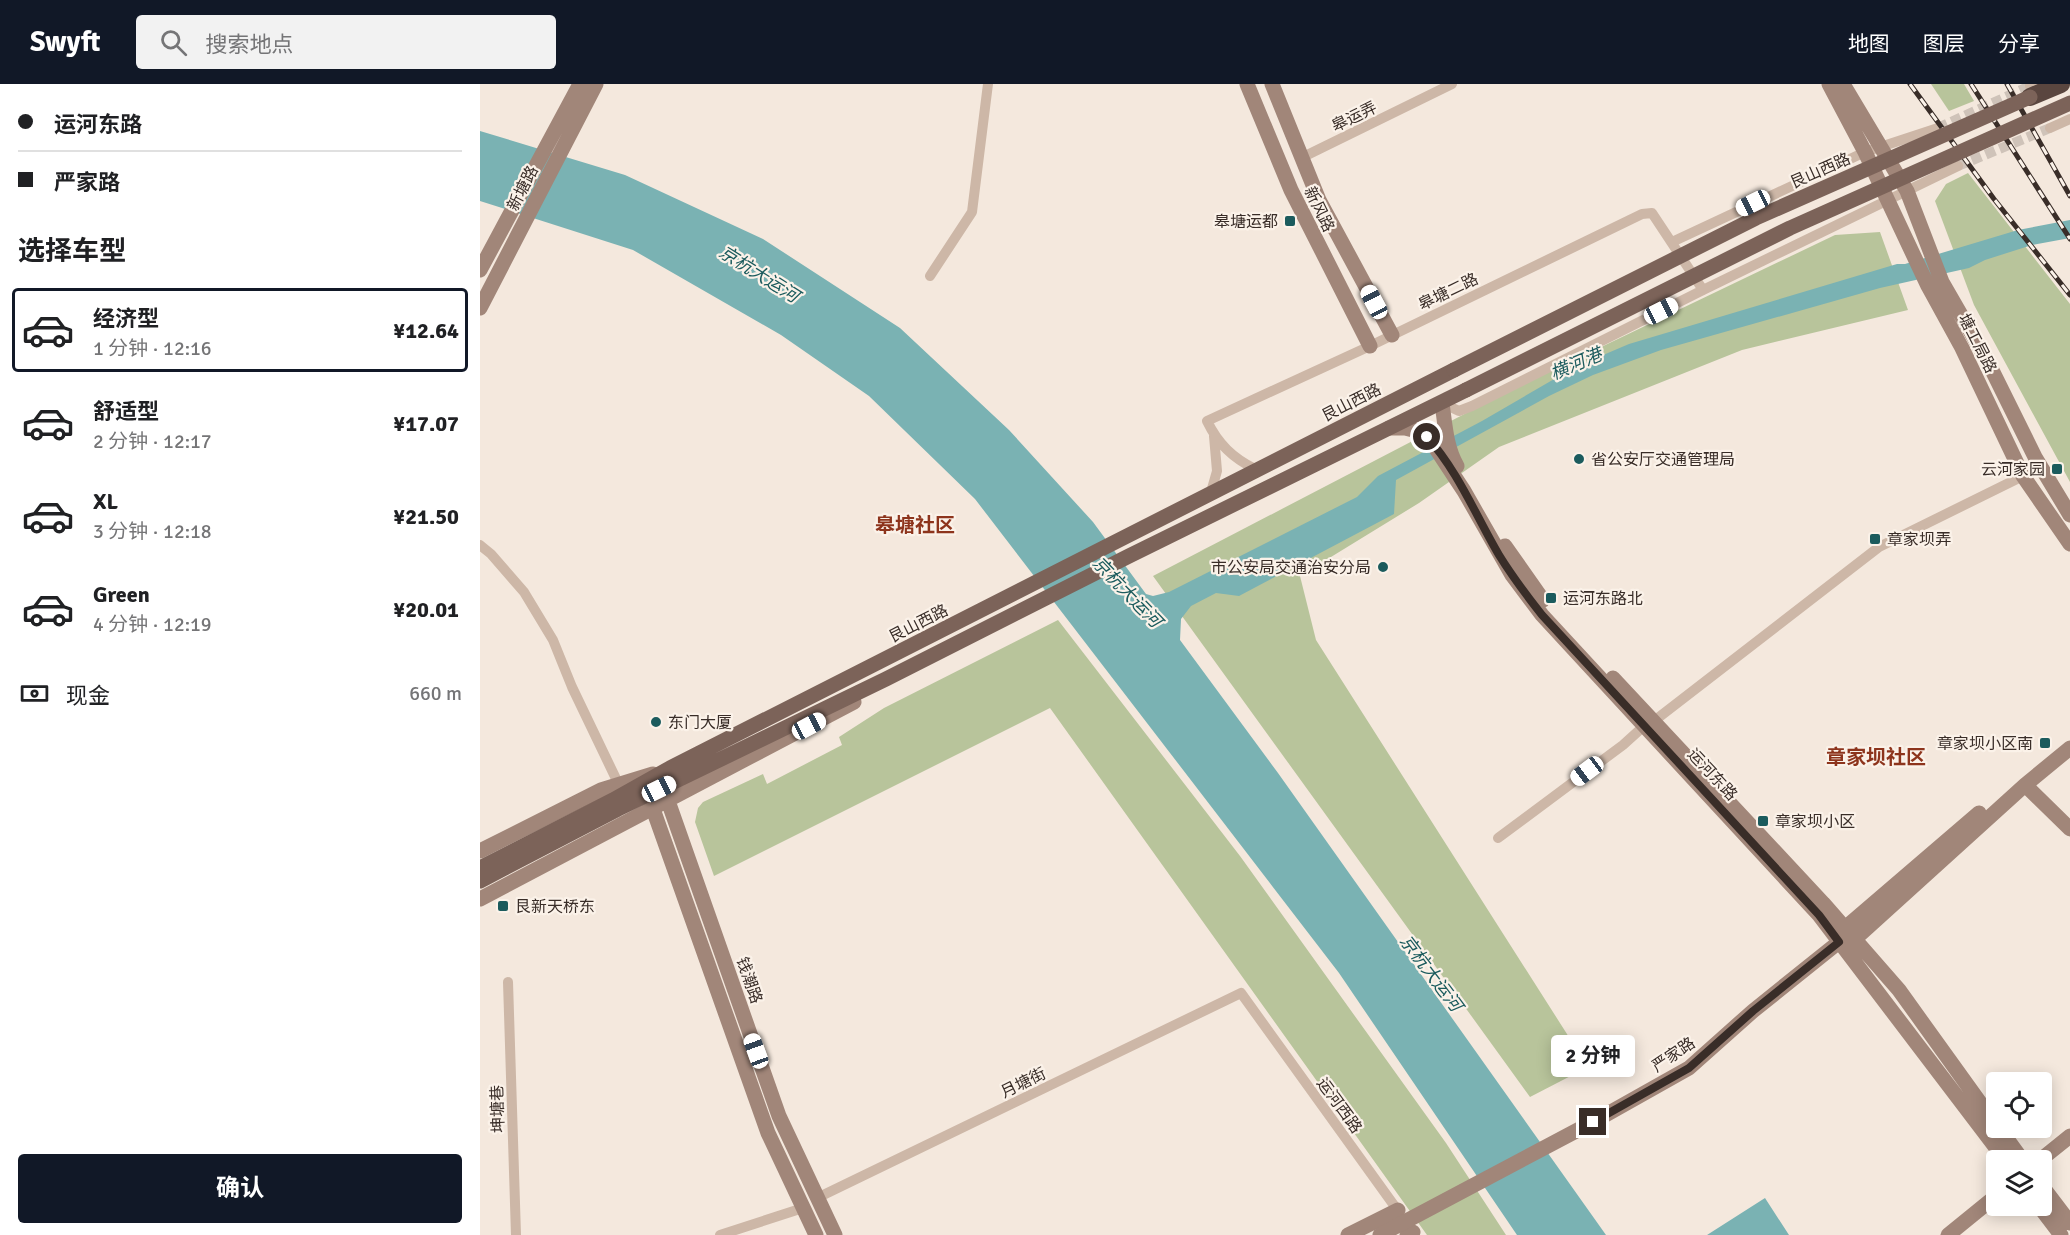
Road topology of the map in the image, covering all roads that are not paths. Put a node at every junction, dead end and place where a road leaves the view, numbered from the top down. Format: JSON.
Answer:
{"nodes":[{"id":1,"x":988,"y":84,"type":"edge"},
{"id":2,"x":1247,"y":84,"type":"edge"},
{"id":3,"x":1272,"y":84,"type":"edge"},
{"id":4,"x":1452,"y":84,"type":"edge"},
{"id":5,"x":1829,"y":84,"type":"edge"},
{"id":6,"x":1843,"y":84,"type":"edge"},
{"id":7,"x":2055,"y":84,"type":"edge"},
{"id":8,"x":2061,"y":84,"type":"edge"},
{"id":9,"x":586,"y":87,"type":"edge"},
{"id":10,"x":2031,"y":89,"type":"edge"},
{"id":11,"x":2070,"y":103,"type":"edge"},
{"id":12,"x":2070,"y":120,"type":"edge"},
{"id":13,"x":1938,"y":128,"type":"tunnel mouth"},
{"id":14,"x":2050,"y":128,"type":"tunnel mouth"},
{"id":15,"x":1880,"y":146,"type":"junction"},
{"id":16,"x":1865,"y":152,"type":"junction"},
{"id":17,"x":1301,"y":158,"type":"junction"},
{"id":18,"x":1958,"y":166,"type":"tunnel mouth"},
{"id":19,"x":1907,"y":191,"type":"junction"},
{"id":20,"x":1888,"y":201,"type":"junction"},
{"id":21,"x":1672,"y":242,"type":"junction"},
{"id":22,"x":480,"y":270,"type":"edge"},
{"id":23,"x":1357,"y":270,"type":"junction"},
{"id":24,"x":930,"y":276,"type":"dead end"},
{"id":25,"x":1336,"y":281,"type":"junction"},
{"id":26,"x":1935,"y":284,"type":"junction"},
{"id":27,"x":1702,"y":290,"type":"junction"},
{"id":28,"x":480,"y":308,"type":"edge"},
{"id":29,"x":1392,"y":335,"type":"junction"},
{"id":30,"x":1370,"y":346,"type":"junction"},
{"id":31,"x":1442,"y":403,"type":"junction"},
{"id":32,"x":1389,"y":428,"type":"junction"},
{"id":33,"x":1214,"y":436,"type":"junction"},
{"id":34,"x":1440,"y":440,"type":"junction"},
{"id":35,"x":1256,"y":469,"type":"junction"},
{"id":36,"x":2023,"y":476,"type":"junction"},
{"id":37,"x":1211,"y":492,"type":"junction"},
{"id":38,"x":2070,"y":515,"type":"edge"},
{"id":39,"x":2070,"y":544,"type":"edge"},
{"id":40,"x":480,"y":545,"type":"edge"},
{"id":41,"x":885,"y":679,"type":"junction"},
{"id":42,"x":1649,"y":723,"type":"junction"},
{"id":43,"x":2070,"y":736,"type":"edge"},
{"id":44,"x":2070,"y":748,"type":"edge"},
{"id":45,"x":670,"y":768,"type":"junction"},
{"id":46,"x":619,"y":785,"type":"junction"},
{"id":47,"x":2025,"y":785,"type":"junction"},
{"id":48,"x":668,"y":801,"type":"junction"},
{"id":49,"x":616,"y":805,"type":"junction"},
{"id":50,"x":653,"y":809,"type":"junction"},
{"id":51,"x":2070,"y":830,"type":"edge"},
{"id":52,"x":1498,"y":838,"type":"dead end"},
{"id":53,"x":480,"y":851,"type":"edge"},
{"id":54,"x":480,"y":868,"type":"edge"},
{"id":55,"x":480,"y":881,"type":"edge"},
{"id":56,"x":480,"y":899,"type":"edge"},
{"id":57,"x":1846,"y":936,"type":"junction"},
{"id":58,"x":508,"y":982,"type":"dead end"},
{"id":59,"x":1241,"y":993,"type":"joint"},
{"id":60,"x":1986,"y":1110,"type":"edge"},
{"id":61,"x":2070,"y":1136,"type":"edge"},
{"id":62,"x":1998,"y":1150,"type":"edge"},
{"id":63,"x":2052,"y":1151,"type":"edge"},
{"id":64,"x":817,"y":1198,"type":"junction"},
{"id":65,"x":2052,"y":1199,"type":"edge"},
{"id":66,"x":1986,"y":1204,"type":"edge"},
{"id":67,"x":803,"y":1208,"type":"junction"},
{"id":68,"x":1398,"y":1210,"type":"junction"},
{"id":69,"x":2047,"y":1216,"type":"edge"},
{"id":70,"x":2070,"y":1223,"type":"edge"},
{"id":71,"x":1412,"y":1234,"type":"edge"},
{"id":72,"x":516,"y":1235,"type":"edge"},
{"id":73,"x":720,"y":1235,"type":"edge"},
{"id":74,"x":816,"y":1235,"type":"edge"},
{"id":75,"x":835,"y":1235,"type":"edge"},
{"id":76,"x":1348,"y":1235,"type":"edge"},
{"id":77,"x":1380,"y":1235,"type":"edge"},
{"id":78,"x":1948,"y":1235,"type":"edge"},
{"id":79,"x":2061,"y":1235,"type":"edge"}],
"edges":[{"from":1,"to":24,"type":"street"},
{"from":2,"to":25,"type":"main road","name":"新风路"},
{"from":3,"to":17,"type":"main road","name":"新风路"},
{"from":4,"to":17,"type":"street","name":"皋运弄"},
{"from":5,"to":16,"type":"main road","name":"塘工局路"},
{"from":6,"to":15,"type":"main road","name":"塘工局路"},
{"from":7,"to":10,"type":"main road","name":"艮山西路"},
{"from":8,"to":10,"type":"highway"},
{"from":9,"to":22,"type":"main road","name":"新塘路"},
{"from":9,"to":28,"type":"main road","name":"新塘路"},
{"from":10,"to":35,"type":"main road","name":"艮山西路","bridge":true},
{"from":11,"to":31,"type":"main road","name":"艮山西路","bridge":true},
{"from":12,"to":14,"type":"street"},
{"from":13,"to":15,"type":"street","name":"艮山西路"},
{"from":15,"to":16,"type":"street","name":"艮山西路"},
{"from":15,"to":19,"type":"main road","name":"塘工局路"},
{"from":16,"to":20,"type":"main road","name":"塘工局路"},
{"from":16,"to":21,"type":"street","name":"艮山西路"},
{"from":17,"to":23,"type":"main road","name":"新风路"},
{"from":18,"to":19,"type":"street"},
{"from":19,"to":20,"type":"street"},
{"from":19,"to":26,"type":"main road","name":"塘工局路"},
{"from":20,"to":26,"type":"main road","name":"塘工局路"},
{"from":20,"to":27,"type":"street"},
{"from":21,"to":27,"type":"street"},
{"from":21,"to":29,"type":"street","name":"皋塘二路"},
{"from":23,"to":25,"type":"main road"},
{"from":23,"to":29,"type":"main road","name":"新风路"},
{"from":25,"to":30,"type":"main road","name":"新风路"},
{"from":26,"to":36,"type":"main road","name":"塘工局路"},
{"from":26,"to":38,"type":"main road","name":"塘工局路"},
{"from":27,"to":31,"type":"street"},
{"from":29,"to":30,"type":"street","name":"皋塘二路"},
{"from":30,"to":33,"type":"street","name":"皋塘二路"},
{"from":31,"to":32,"type":"main road","name":"艮山西路"},
{"from":31,"to":34,"type":"main road","name":"运河东路"},
{"from":32,"to":34,"type":"main road"},
{"from":32,"to":41,"type":"main road","name":"艮山西路"},
{"from":33,"to":35,"type":"street"},
{"from":33,"to":37,"type":"street"},
{"from":34,"to":42,"type":"main road","name":"运河东路"},
{"from":35,"to":37,"type":"main road","name":"艮山西路"},
{"from":36,"to":39,"type":"main road","name":"塘工局路"},
{"from":36,"to":42,"type":"street"},
{"from":37,"to":45,"type":"main road","name":"艮山西路"},
{"from":40,"to":46,"type":"street"},
{"from":41,"to":48,"type":"main road","name":"艮山西路"},
{"from":41,"to":49,"type":"main road","name":"艮山西路"},
{"from":42,"to":52,"type":"street"},
{"from":42,"to":57,"type":"main road","name":"运河东路"},
{"from":43,"to":57,"type":"main road","name":"严家路"},
{"from":44,"to":47,"type":"main road","name":"严家路"},
{"from":45,"to":46,"type":"main road","name":"艮山西路"},
{"from":45,"to":49,"type":"main road","name":"艮山西路"},
{"from":46,"to":53,"type":"main road","name":"艮山西路"},
{"from":47,"to":51,"type":"main road"},
{"from":47,"to":57,"type":"main road","name":"严家路"},
{"from":48,"to":50,"type":"main road","name":"艮山西路"},
{"from":48,"to":64,"type":"main road","name":"钱潮路"},
{"from":49,"to":54,"type":"main road","name":"艮山西路"},
{"from":49,"to":55,"type":"main road","name":"艮山西路"},
{"from":50,"to":56,"type":"main road","name":"艮山西路"},
{"from":50,"to":67,"type":"main road","name":"钱潮路"},
{"from":57,"to":60,"type":"main road","name":"运河东路"},
{"from":57,"to":62,"type":"main road","name":"运河东路"},
{"from":57,"to":77,"type":"main road","name":"严家路","bridge":true},
{"from":58,"to":72,"type":"street","name":"坤塘巷"},
{"from":59,"to":64,"type":"street","name":"月塘街"},
{"from":59,"to":68,"type":"street","name":"运河西路"},
{"from":61,"to":63,"type":"main road"},
{"from":64,"to":75,"type":"main road","name":"钱潮路"},
{"from":65,"to":70,"type":"main road"},
{"from":66,"to":78,"type":"main road"},
{"from":67,"to":73,"type":"street"},
{"from":67,"to":74,"type":"main road","name":"钱潮路"},
{"from":68,"to":71,"type":"street","name":"运河西路"},
{"from":68,"to":76,"type":"main road"},
{"from":69,"to":79,"type":"main road"}]}
